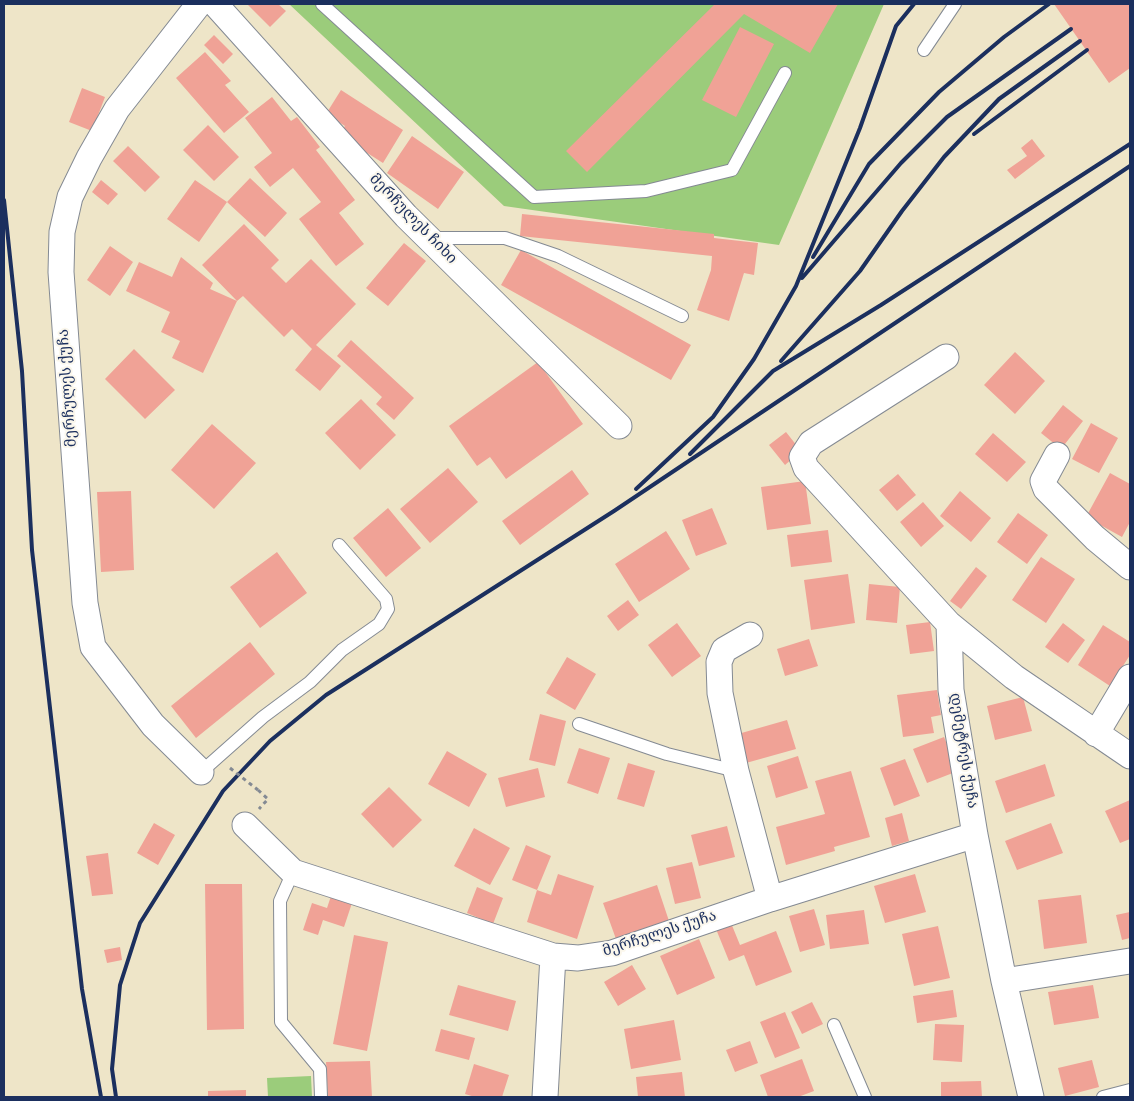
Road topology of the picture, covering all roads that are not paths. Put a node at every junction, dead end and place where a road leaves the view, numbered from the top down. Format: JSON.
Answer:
{"nodes":[{"id":1,"x":199,"y":4,"type":"edge"},
{"id":2,"x":215,"y":4,"type":"edge"},
{"id":3,"x":322,"y":4,"type":"edge"},
{"id":4,"x":955,"y":4,"type":"edge"},
{"id":5,"x":924,"y":50,"type":"dead end"},
{"id":6,"x":785,"y":72,"type":"dead end"},
{"id":7,"x":428,"y":238,"type":"junction"},
{"id":8,"x":682,"y":316,"type":"dead end"},
{"id":9,"x":946,"y":357,"type":"dead end"},
{"id":10,"x":619,"y":426,"type":"dead end"},
{"id":11,"x":1057,"y":455,"type":"dead end"},
{"id":12,"x":339,"y":545,"type":"dead end"},
{"id":13,"x":1130,"y":567,"type":"edge"},
{"id":14,"x":949,"y":624,"type":"junction"},
{"id":15,"x":750,"y":635,"type":"dead end"},
{"id":16,"x":1130,"y":677,"type":"edge"},
{"id":17,"x":579,"y":724,"type":"dead end"},
{"id":18,"x":1096,"y":734,"type":"junction"},
{"id":19,"x":1130,"y":756,"type":"edge"},
{"id":20,"x":736,"y":771,"type":"junction"},
{"id":21,"x":201,"y":772,"type":"joint"},
{"id":22,"x":251,"y":818,"type":"road end"},
{"id":23,"x":975,"y":835,"type":"junction"},
{"id":24,"x":293,"y":872,"type":"junction"},
{"id":25,"x":770,"y":899,"type":"junction"},
{"id":26,"x":554,"y":956,"type":"junction"},
{"id":27,"x":1130,"y":961,"type":"edge"},
{"id":28,"x":1004,"y":981,"type":"junction"},
{"id":29,"x":834,"y":1025,"type":"dead end"},
{"id":30,"x":1130,"y":1090,"type":"edge"},
{"id":31,"x":321,"y":1097,"type":"edge"},
{"id":32,"x":545,"y":1097,"type":"edge"},
{"id":33,"x":865,"y":1097,"type":"edge"},
{"id":34,"x":1031,"y":1097,"type":"edge"},
{"id":35,"x":1104,"y":1097,"type":"edge"}],
"edges":[{"from":1,"to":21,"type":"street","name":"მერჩულეს ქუჩა"},
{"from":2,"to":7,"type":"street","name":"მერჩულეს ჩიხი"},
{"from":3,"to":6,"type":"lane"},
{"from":4,"to":5,"type":"lane"},
{"from":7,"to":8,"type":"lane"},
{"from":7,"to":10,"type":"street","name":"მერჩულეს ჩიხი"},
{"from":9,"to":14,"type":"street"},
{"from":11,"to":13,"type":"street"},
{"from":12,"to":21,"type":"lane"},
{"from":14,"to":18,"type":"street"},
{"from":14,"to":23,"type":"street","name":"დემეტრეს ქუჩა"},
{"from":15,"to":20,"type":"street"},
{"from":16,"to":18,"type":"street"},
{"from":17,"to":20,"type":"lane"},
{"from":18,"to":19,"type":"street"},
{"from":20,"to":25,"type":"street"},
{"from":22,"to":24,"type":"street","name":"მერჩულეს ქუჩა"},
{"from":23,"to":25,"type":"street","name":"მერჩულეს ქუჩა"},
{"from":23,"to":28,"type":"street","name":"დემეტრეს ქუჩა"},
{"from":24,"to":26,"type":"street","name":"მერჩულეს ქუჩა"},
{"from":24,"to":31,"type":"lane"},
{"from":25,"to":26,"type":"street","name":"მერჩულეს ქუჩა"},
{"from":26,"to":32,"type":"street"},
{"from":27,"to":28,"type":"street"},
{"from":28,"to":34,"type":"street","name":"დემეტრეს ქუჩა"},
{"from":29,"to":33,"type":"lane"},
{"from":30,"to":35,"type":"lane"}]}
